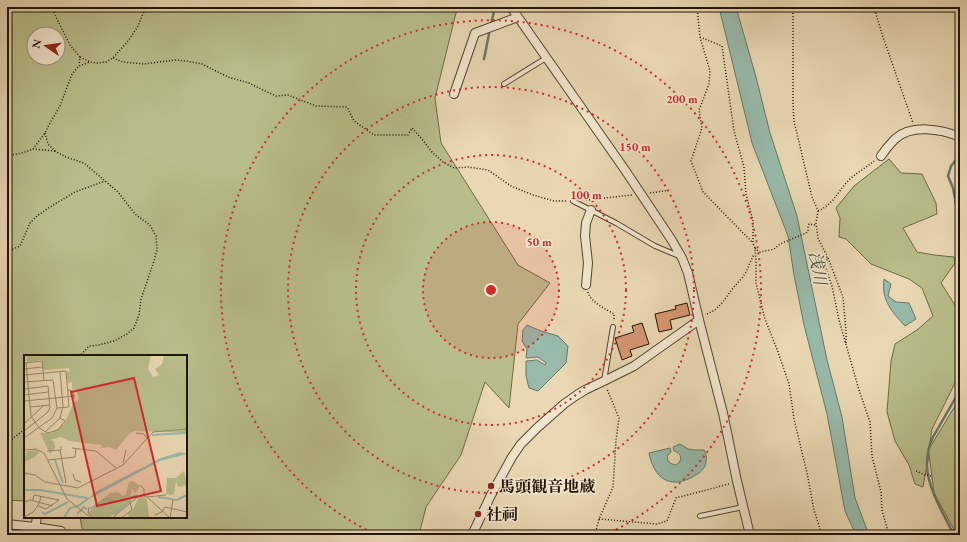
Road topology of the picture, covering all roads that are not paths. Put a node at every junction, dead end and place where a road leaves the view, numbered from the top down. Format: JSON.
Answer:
{"nodes":[{"id":1,"x":511,"y":7,"type":"edge"},
{"id":2,"x":518,"y":17,"type":"junction"},
{"id":3,"x":546,"y":58,"type":"junction"},
{"id":4,"x":504,"y":84,"type":"dead end"},
{"id":5,"x":454,"y":94,"type":"dead end"},
{"id":6,"x":960,"y":137,"type":"edge"},
{"id":7,"x":881,"y":156,"type":"road end"},
{"id":8,"x":573,"y":201,"type":"road end"},
{"id":9,"x":591,"y":210,"type":"junction"},
{"id":10,"x":682,"y":258,"type":"junction"},
{"id":11,"x":586,"y":285,"type":"road end"},
{"id":12,"x":699,"y":320,"type":"junction"},
{"id":13,"x":613,"y":327,"type":"road end"},
{"id":14,"x":604,"y":381,"type":"junction"},
{"id":15,"x":743,"y":507,"type":"junction"},
{"id":16,"x":700,"y":516,"type":"dead end"},
{"id":17,"x":36,"y":518,"type":"edge"},
{"id":18,"x":7,"y":524,"type":"edge"},
{"id":19,"x":35,"y":531,"type":"edge"},
{"id":20,"x":61,"y":531,"type":"dead end"},
{"id":21,"x":472,"y":535,"type":"edge"},
{"id":22,"x":750,"y":535,"type":"edge"}],
"edges":[{"from":1,"to":2,"type":"street"},
{"from":2,"to":3,"type":"street"},
{"from":2,"to":5,"type":"street"},
{"from":3,"to":4,"type":"lane"},
{"from":3,"to":10,"type":"street"},
{"from":6,"to":7,"type":"street"},
{"from":8,"to":9,"type":"lane"},
{"from":9,"to":10,"type":"lane"},
{"from":9,"to":11,"type":"street"},
{"from":10,"to":12,"type":"street"},
{"from":12,"to":14,"type":"street"},
{"from":12,"to":15,"type":"street"},
{"from":13,"to":14,"type":"lane"},
{"from":14,"to":21,"type":"street"},
{"from":15,"to":16,"type":"lane"},
{"from":15,"to":22,"type":"street"},
{"from":17,"to":19,"type":"street"},
{"from":18,"to":19,"type":"street"},
{"from":19,"to":20,"type":"street"}]}
